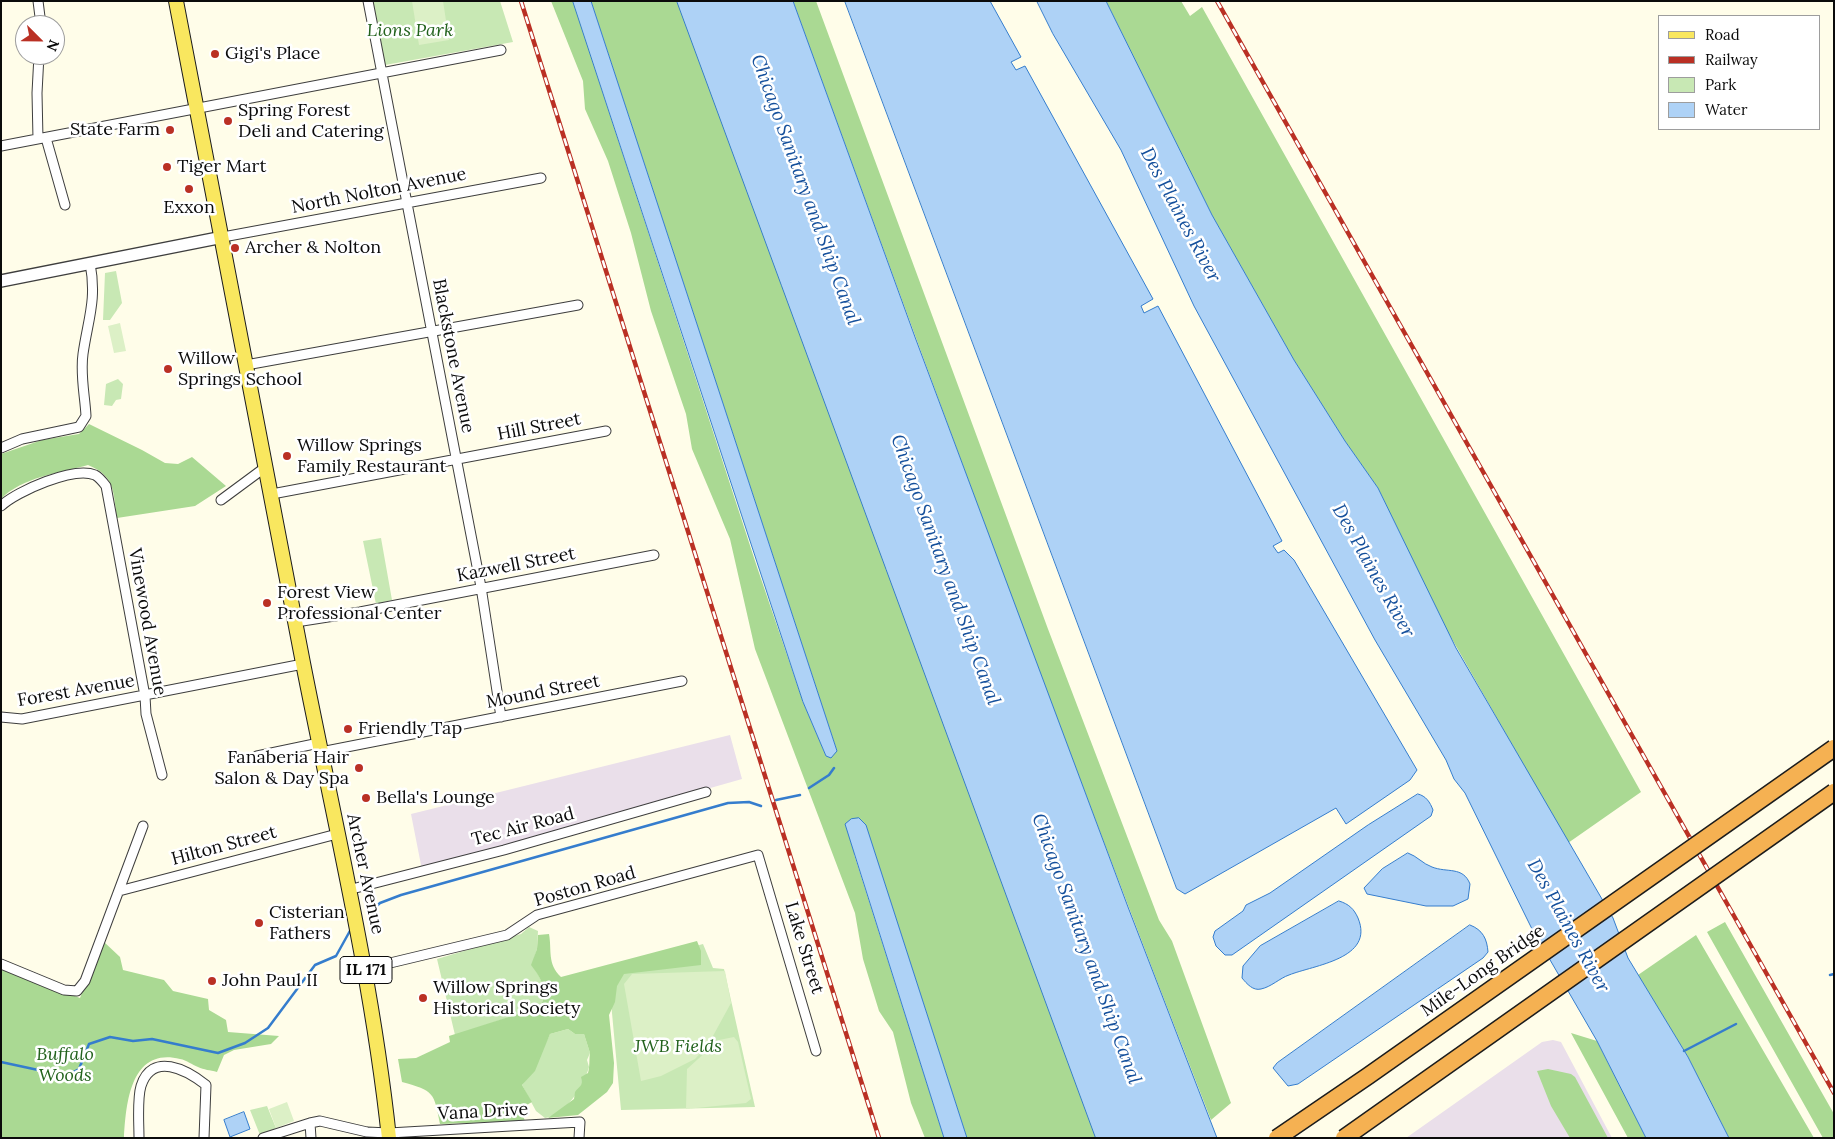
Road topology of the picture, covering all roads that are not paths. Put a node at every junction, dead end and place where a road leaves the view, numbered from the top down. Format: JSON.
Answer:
{"nodes":[{"id":1,"x":38,"y":1,"type":"edge"},
{"id":2,"x":176,"y":1,"type":"edge"},
{"id":3,"x":368,"y":1,"type":"edge"},
{"id":4,"x":40,"y":15,"type":"edge"},
{"id":5,"x":501,"y":50,"type":"dead end"},
{"id":6,"x":38,"y":65,"type":"edge"},
{"id":7,"x":381,"y":73,"type":"junction"},
{"id":8,"x":197,"y":108,"type":"junction"},
{"id":9,"x":42,"y":139,"type":"junction"},
{"id":10,"x":1,"y":146,"type":"edge"},
{"id":11,"x":541,"y":178,"type":"dead end"},
{"id":12,"x":406,"y":202,"type":"junction"},
{"id":13,"x":64,"y":205,"type":"dead end"},
{"id":14,"x":223,"y":237,"type":"junction"},
{"id":15,"x":90,"y":262,"type":"junction"},
{"id":16,"x":1,"y":281,"type":"edge"},
{"id":17,"x":578,"y":305,"type":"dead end"},
{"id":18,"x":432,"y":332,"type":"junction"},
{"id":19,"x":246,"y":365,"type":"junction"},
{"id":20,"x":606,"y":431,"type":"dead end"},
{"id":21,"x":1,"y":448,"type":"edge"},
{"id":22,"x":456,"y":460,"type":"junction"},
{"id":23,"x":267,"y":466,"type":"junction"},
{"id":24,"x":272,"y":494,"type":"junction"},
{"id":25,"x":221,"y":500,"type":"dead end"},
{"id":26,"x":1,"y":506,"type":"edge"},
{"id":27,"x":654,"y":555,"type":"dead end"},
{"id":28,"x":481,"y":588,"type":"junction"},
{"id":29,"x":296,"y":622,"type":"junction"},
{"id":30,"x":303,"y":664,"type":"junction"},
{"id":31,"x":682,"y":681,"type":"dead end"},
{"id":32,"x":145,"y":696,"type":"junction"},
{"id":33,"x":1,"y":717,"type":"edge"},
{"id":34,"x":501,"y":717,"type":"junction"},
{"id":35,"x":320,"y":748,"type":"junction"},
{"id":36,"x":1834,"y":748,"type":"edge"},
{"id":37,"x":257,"y":756,"type":"dead end"},
{"id":38,"x":162,"y":775,"type":"dead end"},
{"id":39,"x":706,"y":792,"type":"dead end"},
{"id":40,"x":1834,"y":792,"type":"edge"},
{"id":41,"x":143,"y":826,"type":"dead end"},
{"id":42,"x":337,"y":834,"type":"junction"},
{"id":43,"x":758,"y":855,"type":"joint"},
{"id":44,"x":348,"y":890,"type":"junction"},
{"id":45,"x":119,"y":891,"type":"junction"},
{"id":46,"x":1,"y":964,"type":"edge"},
{"id":47,"x":366,"y":969,"type":"junction"},
{"id":48,"x":816,"y":1051,"type":"dead end"},
{"id":49,"x":310,"y":1123,"type":"junction"},
{"id":50,"x":389,"y":1135,"type":"edge"},
{"id":51,"x":139,"y":1138,"type":"edge"},
{"id":52,"x":204,"y":1138,"type":"edge"},
{"id":53,"x":263,"y":1138,"type":"edge"},
{"id":54,"x":311,"y":1138,"type":"edge"},
{"id":55,"x":579,"y":1138,"type":"edge"},
{"id":56,"x":1277,"y":1138,"type":"edge"},
{"id":57,"x":1344,"y":1138,"type":"edge"}],
"edges":[{"from":1,"to":4,"type":"street"},
{"from":2,"to":8,"type":"main road","name":"Archer Avenue","number":"IL 171"},
{"from":3,"to":7,"type":"street","name":"Blackstone Avenue"},
{"from":5,"to":7,"type":"street"},
{"from":6,"to":9,"type":"street"},
{"from":7,"to":8,"type":"street"},
{"from":7,"to":12,"type":"street","name":"Blackstone Avenue"},
{"from":8,"to":9,"type":"street"},
{"from":8,"to":14,"type":"main road","name":"Archer Avenue","number":"IL 171"},
{"from":9,"to":10,"type":"street"},
{"from":9,"to":13,"type":"street"},
{"from":11,"to":12,"type":"street","name":"North Nolton Avenue"},
{"from":12,"to":14,"type":"street","name":"North Nolton Avenue"},
{"from":12,"to":18,"type":"street","name":"Blackstone Avenue"},
{"from":14,"to":15,"type":"street"},
{"from":14,"to":19,"type":"main road","name":"Archer Avenue","number":"IL 171"},
{"from":15,"to":16,"type":"street"},
{"from":15,"to":21,"type":"street"},
{"from":17,"to":18,"type":"street"},
{"from":18,"to":19,"type":"street"},
{"from":18,"to":22,"type":"street","name":"Blackstone Avenue"},
{"from":19,"to":23,"type":"main road","name":"Archer Avenue","number":"IL 171"},
{"from":20,"to":22,"type":"street","name":"Hill Street"},
{"from":22,"to":24,"type":"street","name":"Hill Street"},
{"from":22,"to":28,"type":"street","name":"Blackstone Avenue"},
{"from":23,"to":24,"type":"main road","name":"Archer Avenue","number":"IL 171"},
{"from":23,"to":25,"type":"street"},
{"from":24,"to":29,"type":"main road","name":"Archer Avenue","number":"IL 171"},
{"from":26,"to":32,"type":"street","name":"Vinewood Avenue"},
{"from":27,"to":28,"type":"street","name":"Kazwell Street"},
{"from":28,"to":29,"type":"street","name":"Kazwell Street"},
{"from":28,"to":34,"type":"street","name":"Blackstone Avenue"},
{"from":29,"to":30,"type":"main road","name":"Archer Avenue","number":"IL 171"},
{"from":30,"to":32,"type":"street","name":"Forest Avenue"},
{"from":30,"to":35,"type":"main road","name":"Archer Avenue","number":"IL 171"},
{"from":31,"to":34,"type":"street","name":"Mound Street"},
{"from":32,"to":33,"type":"street","name":"Forest Avenue"},
{"from":32,"to":38,"type":"street","name":"Vinewood Avenue"},
{"from":34,"to":35,"type":"street","name":"Mound Street"},
{"from":35,"to":37,"type":"street","name":"Mound Street"},
{"from":35,"to":42,"type":"main road","name":"Archer Avenue","number":"IL 171"},
{"from":36,"to":56,"type":"highway","name":"Mile-Long Bridge","bridge":true},
{"from":39,"to":44,"type":"street","name":"Tec Air Road"},
{"from":40,"to":57,"type":"highway","bridge":true},
{"from":41,"to":45,"type":"street"},
{"from":42,"to":44,"type":"main road","name":"Archer Avenue","number":"IL 171"},
{"from":42,"to":45,"type":"street","name":"Hilton Street"},
{"from":43,"to":47,"type":"street","name":"Poston Road"},
{"from":43,"to":48,"type":"street","name":"Lake Street"},
{"from":44,"to":47,"type":"main road","name":"Archer Avenue","number":"IL 171"},
{"from":45,"to":46,"type":"street"},
{"from":47,"to":50,"type":"main road","name":"Archer Avenue","number":"IL 171"},
{"from":49,"to":50,"type":"street","name":"Vana Drive"},
{"from":49,"to":53,"type":"street"},
{"from":49,"to":54,"type":"street"},
{"from":50,"to":55,"type":"street","name":"Vana Drive"},
{"from":51,"to":52,"type":"street"}]}
